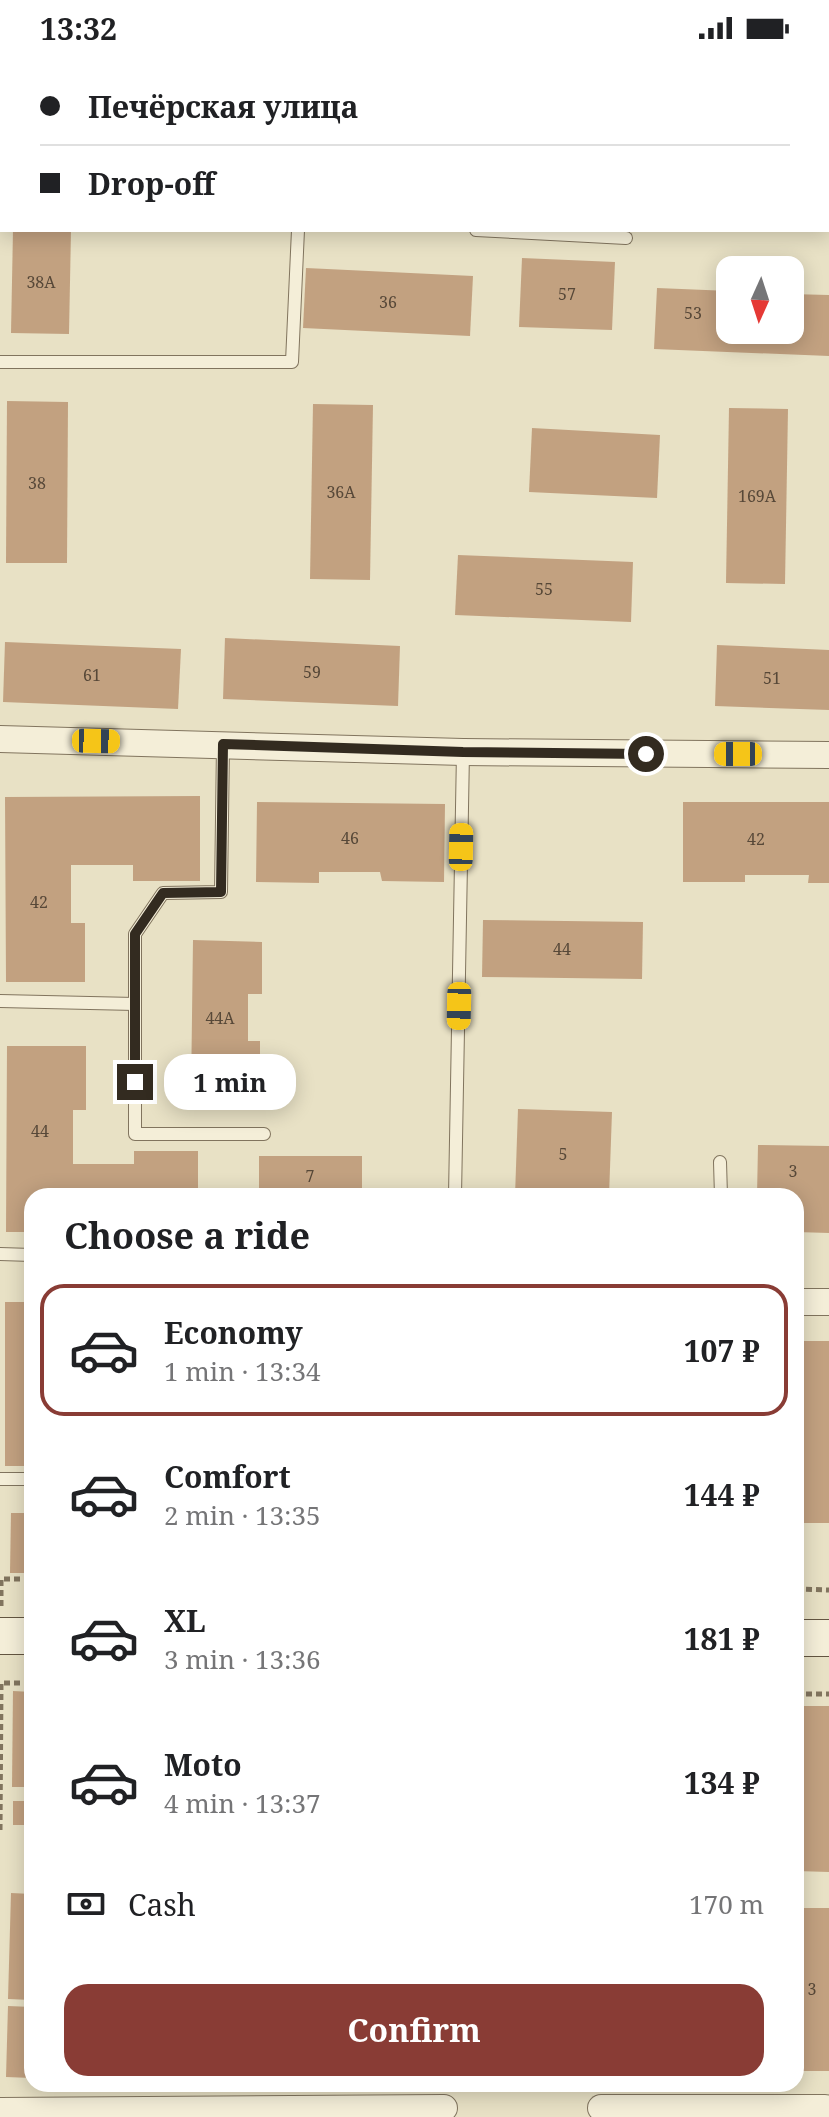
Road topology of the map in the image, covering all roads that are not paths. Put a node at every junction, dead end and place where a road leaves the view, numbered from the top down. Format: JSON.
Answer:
{"nodes":[{"id":1,"x":298,"y":232,"type":"edge"},
{"id":2,"x":514,"y":232,"type":"edge"},
{"id":3,"x":626,"y":238,"type":"dead end"},
{"id":4,"x":0,"y":362,"type":"edge"},
{"id":5,"x":0,"y":739,"type":"edge"},
{"id":6,"x":223,"y":744,"type":"junction"},
{"id":7,"x":463,"y":752,"type":"junction"},
{"id":8,"x":829,"y":755,"type":"edge"},
{"id":9,"x":0,"y":1001,"type":"edge"},
{"id":10,"x":135,"y":1004,"type":"junction"},
{"id":11,"x":264,"y":1134,"type":"dead end"},
{"id":12,"x":720,"y":1162,"type":"dead end"},
{"id":13,"x":455,"y":1188,"type":"edge"},
{"id":14,"x":721,"y":1188,"type":"edge"},
{"id":15,"x":0,"y":1254,"type":"edge"},
{"id":16,"x":24,"y":1255,"type":"edge"},
{"id":17,"x":804,"y":1302,"type":"edge"},
{"id":18,"x":829,"y":1302,"type":"edge"},
{"id":19,"x":0,"y":1479,"type":"edge"},
{"id":20,"x":24,"y":1479,"type":"edge"},
{"id":21,"x":0,"y":1636,"type":"edge"},
{"id":22,"x":24,"y":1636,"type":"edge"},
{"id":23,"x":804,"y":1638,"type":"edge"},
{"id":24,"x":829,"y":1638,"type":"edge"},
{"id":25,"x":444,"y":2108,"type":"dead end"},
{"id":26,"x":601,"y":2108,"type":"dead end"},
{"id":27,"x":827,"y":2108,"type":"edge"},
{"id":28,"x":0,"y":2111,"type":"edge"}],
"edges":[{"from":1,"to":4,"type":"lane"},
{"from":2,"to":3,"type":"lane"},
{"from":5,"to":6,"type":"street"},
{"from":6,"to":7,"type":"street"},
{"from":6,"to":10,"type":"lane"},
{"from":7,"to":8,"type":"street"},
{"from":7,"to":13,"type":"lane"},
{"from":9,"to":10,"type":"lane"},
{"from":10,"to":11,"type":"lane"},
{"from":12,"to":14,"type":"lane"},
{"from":15,"to":16,"type":"lane"},
{"from":17,"to":18,"type":"street"},
{"from":19,"to":20,"type":"lane"},
{"from":21,"to":22,"type":"main road"},
{"from":23,"to":24,"type":"main road"},
{"from":25,"to":28,"type":"street"},
{"from":26,"to":27,"type":"street"}]}
